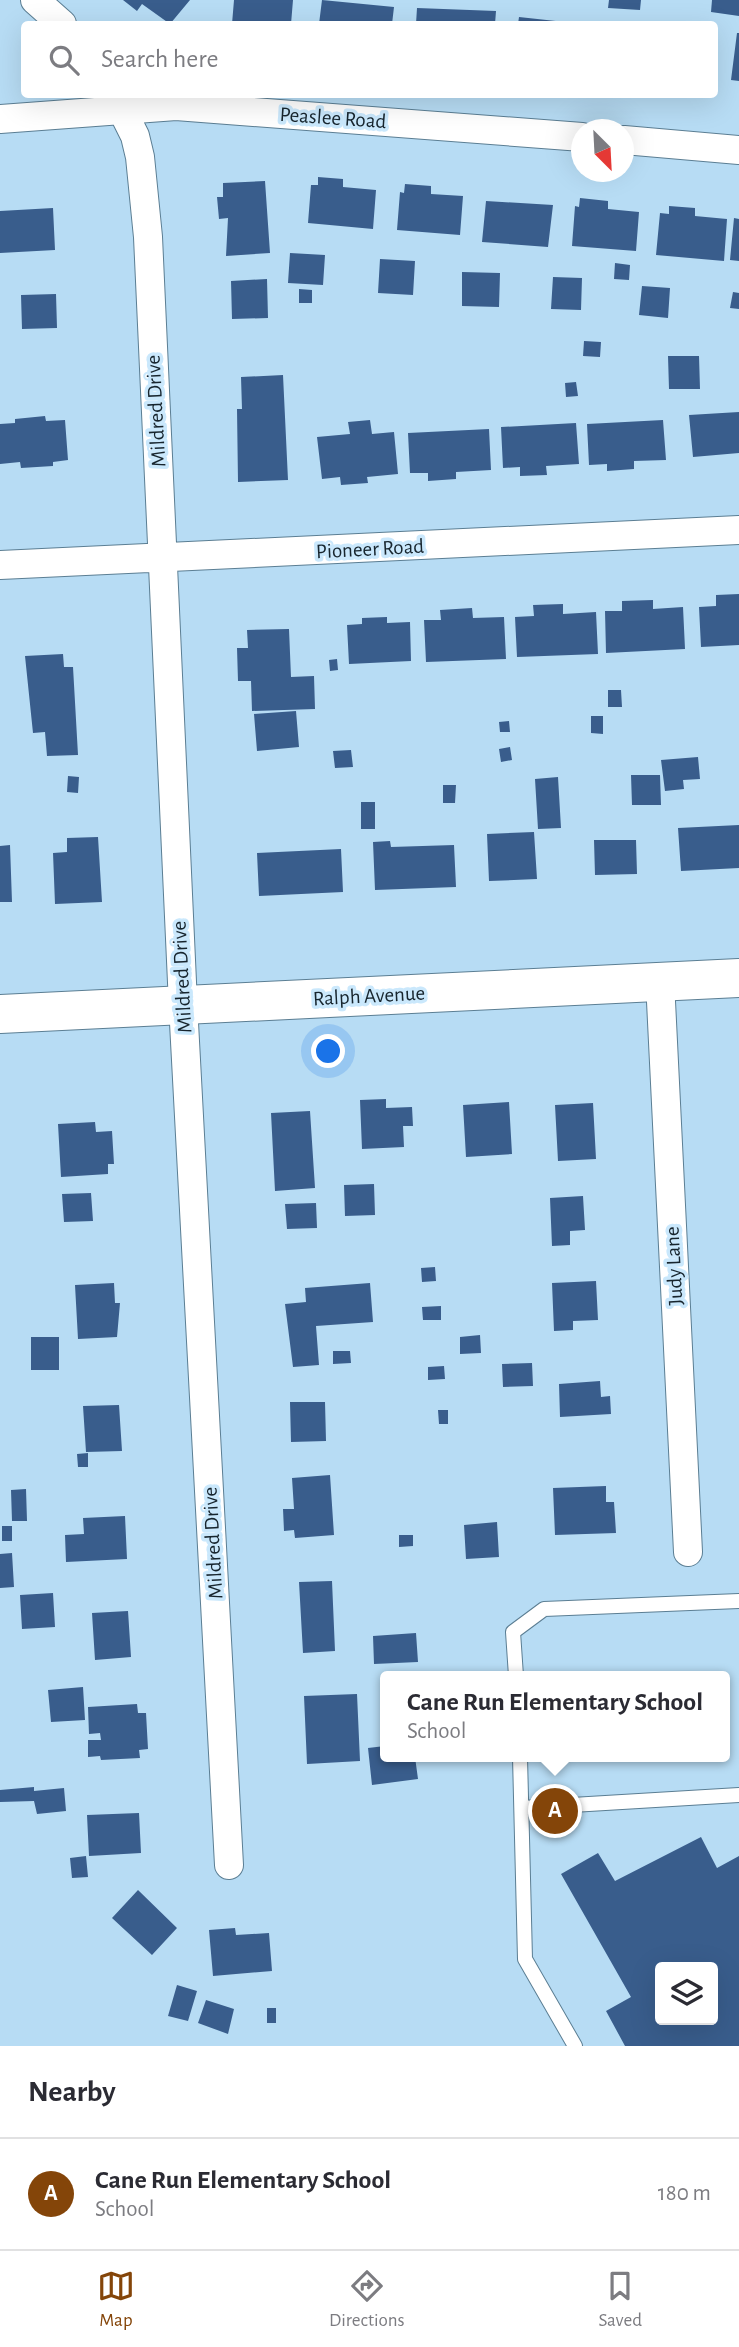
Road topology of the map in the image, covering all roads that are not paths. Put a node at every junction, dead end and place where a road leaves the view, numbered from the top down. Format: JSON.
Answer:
{"nodes":[{"id":1,"x":35,"y":0,"type":"edge"},
{"id":2,"x":59,"y":21,"type":"edge"},
{"id":3,"x":118,"y":102,"type":"edge"},
{"id":4,"x":0,"y":119,"type":"edge"},
{"id":5,"x":571,"y":136,"type":"edge"},
{"id":6,"x":634,"y":141,"type":"edge"},
{"id":7,"x":739,"y":150,"type":"edge"},
{"id":8,"x":739,"y":530,"type":"edge"},
{"id":9,"x":163,"y":558,"type":"junction"},
{"id":10,"x":0,"y":565,"type":"edge"},
{"id":11,"x":739,"y":978,"type":"edge"},
{"id":12,"x":660,"y":981,"type":"junction"},
{"id":13,"x":183,"y":1004,"type":"junction"},
{"id":14,"x":0,"y":1014,"type":"edge"},
{"id":15,"x":688,"y":1552,"type":"dead end"},
{"id":16,"x":739,"y":1601,"type":"edge"},
{"id":17,"x":516,"y":1671,"type":"edge"},
{"id":18,"x":520,"y":1762,"type":"edge"},
{"id":19,"x":739,"y":1795,"type":"edge"},
{"id":20,"x":522,"y":1808,"type":"junction"},
{"id":21,"x":229,"y":1865,"type":"dead end"},
{"id":22,"x":575,"y":2046,"type":"edge"}],
"edges":[{"from":1,"to":2,"type":"street"},
{"from":3,"to":4,"type":"street","name":"Peaslee Road"},
{"from":3,"to":5,"type":"street","name":"Peaslee Road"},
{"from":3,"to":9,"type":"street","name":"Mildred Drive"},
{"from":6,"to":7,"type":"street"},
{"from":8,"to":9,"type":"street","name":"Pioneer Road"},
{"from":9,"to":10,"type":"street","name":"Pioneer Road"},
{"from":9,"to":13,"type":"street","name":"Mildred Drive"},
{"from":11,"to":12,"type":"street","name":"Ralph Avenue"},
{"from":12,"to":13,"type":"street","name":"Ralph Avenue"},
{"from":12,"to":15,"type":"street","name":"Judy Lane"},
{"from":13,"to":14,"type":"street","name":"Ralph Avenue"},
{"from":13,"to":21,"type":"street","name":"Mildred Drive"},
{"from":16,"to":17,"type":"lane"},
{"from":18,"to":20,"type":"lane"},
{"from":19,"to":20,"type":"lane"},
{"from":20,"to":22,"type":"lane"}]}
